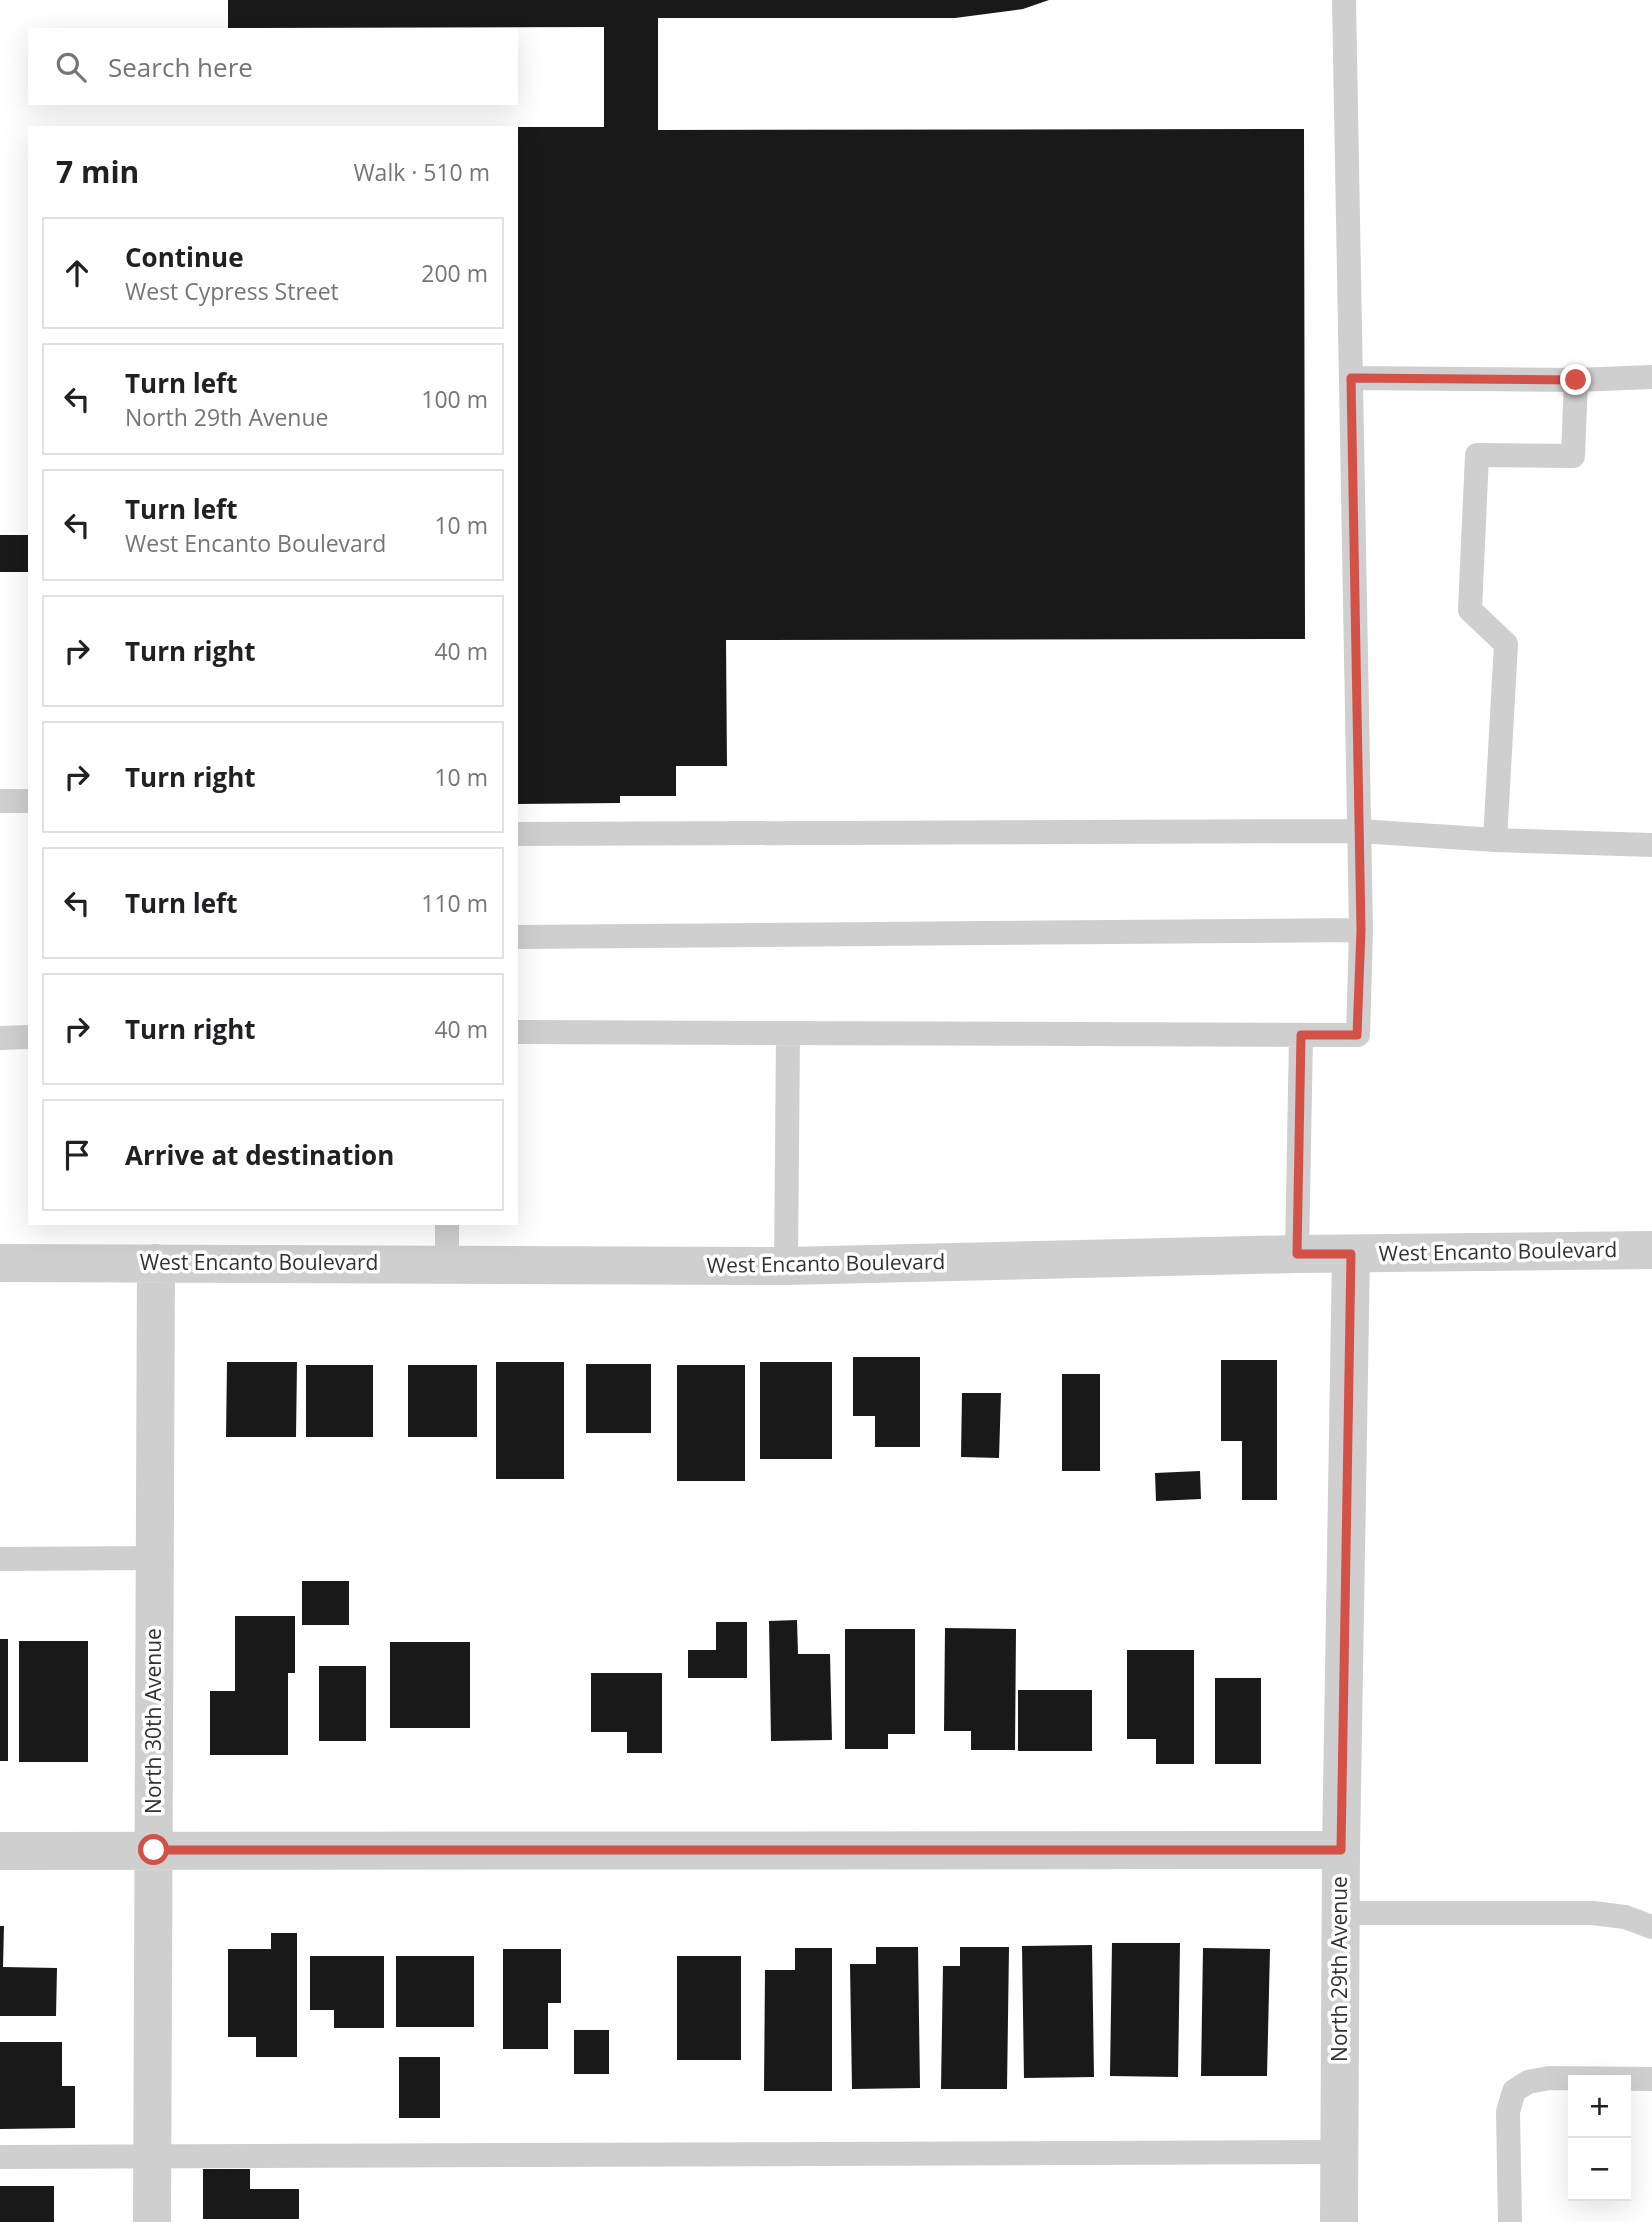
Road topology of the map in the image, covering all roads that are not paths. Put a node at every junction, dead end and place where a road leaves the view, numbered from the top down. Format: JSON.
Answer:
{"nodes":[{"id":1,"x":1344,"y":0,"type":"edge"},
{"id":2,"x":1652,"y":377,"type":"edge"},
{"id":3,"x":1351,"y":378,"type":"junction"},
{"id":4,"x":1576,"y":380,"type":"junction"},
{"id":5,"x":0,"y":801,"type":"edge"},
{"id":6,"x":28,"y":801,"type":"edge"},
{"id":7,"x":1360,"y":831,"type":"junction"},
{"id":8,"x":518,"y":834,"type":"edge"},
{"id":9,"x":1495,"y":840,"type":"junction"},
{"id":10,"x":1652,"y":845,"type":"edge"},
{"id":11,"x":1361,"y":930,"type":"junction"},
{"id":12,"x":518,"y":937,"type":"edge"},
{"id":13,"x":518,"y":1032,"type":"edge"},
{"id":14,"x":788,"y":1033,"type":"junction"},
{"id":15,"x":1301,"y":1035,"type":"junction"},
{"id":16,"x":28,"y":1037,"type":"edge"},
{"id":17,"x":0,"y":1038,"type":"edge"},
{"id":18,"x":447,"y":1225,"type":"edge"},
{"id":19,"x":1652,"y":1250,"type":"edge"},
{"id":20,"x":1297,"y":1254,"type":"junction"},
{"id":21,"x":1351,"y":1254,"type":"junction"},
{"id":22,"x":0,"y":1263,"type":"edge"},
{"id":23,"x":156,"y":1263,"type":"junction"},
{"id":24,"x":447,"y":1264,"type":"junction"},
{"id":25,"x":786,"y":1266,"type":"junction"},
{"id":26,"x":155,"y":1558,"type":"junction"},
{"id":27,"x":0,"y":1559,"type":"edge"},
{"id":28,"x":154,"y":1850,"type":"junction"},
{"id":29,"x":1341,"y":1850,"type":"junction"},
{"id":30,"x":0,"y":1851,"type":"edge"},
{"id":31,"x":1340,"y":1913,"type":"junction"},
{"id":32,"x":1652,"y":1927,"type":"edge"},
{"id":33,"x":1652,"y":2079,"type":"edge"},
{"id":34,"x":1339,"y":2152,"type":"junction"},
{"id":35,"x":0,"y":2157,"type":"edge"},
{"id":36,"x":152,"y":2158,"type":"junction"},
{"id":37,"x":152,"y":2222,"type":"edge"},
{"id":38,"x":1339,"y":2222,"type":"edge"},
{"id":39,"x":1510,"y":2222,"type":"edge"}],
"edges":[{"from":1,"to":3,"type":"lane"},
{"from":2,"to":4,"type":"lane"},
{"from":3,"to":4,"type":"lane"},
{"from":3,"to":7,"type":"lane"},
{"from":4,"to":9,"type":"lane"},
{"from":5,"to":6,"type":"lane"},
{"from":7,"to":8,"type":"lane"},
{"from":7,"to":9,"type":"lane"},
{"from":7,"to":11,"type":"lane"},
{"from":9,"to":10,"type":"lane"},
{"from":11,"to":12,"type":"lane"},
{"from":11,"to":15,"type":"lane"},
{"from":13,"to":14,"type":"lane"},
{"from":14,"to":15,"type":"lane"},
{"from":14,"to":25,"type":"lane"},
{"from":15,"to":20,"type":"lane"},
{"from":16,"to":17,"type":"lane"},
{"from":18,"to":24,"type":"lane"},
{"from":19,"to":21,"type":"street","name":"West Encanto Boulevard"},
{"from":20,"to":21,"type":"street","name":"West Encanto Boulevard"},
{"from":20,"to":25,"type":"street","name":"West Encanto Boulevard"},
{"from":21,"to":29,"type":"street","name":"North 29th Avenue"},
{"from":22,"to":23,"type":"street","name":"West Encanto Boulevard"},
{"from":23,"to":24,"type":"street","name":"West Encanto Boulevard"},
{"from":23,"to":26,"type":"street","name":"North 30th Avenue"},
{"from":24,"to":25,"type":"street","name":"West Encanto Boulevard"},
{"from":26,"to":27,"type":"lane"},
{"from":26,"to":28,"type":"street","name":"North 30th Avenue"},
{"from":28,"to":29,"type":"street"},
{"from":28,"to":30,"type":"street"},
{"from":28,"to":36,"type":"street","name":"North 30th Avenue"},
{"from":29,"to":31,"type":"street","name":"North 29th Avenue"},
{"from":31,"to":32,"type":"lane"},
{"from":31,"to":34,"type":"street","name":"North 29th Avenue"},
{"from":33,"to":39,"type":"lane"},
{"from":34,"to":36,"type":"lane"},
{"from":34,"to":38,"type":"street","name":"North 29th Avenue"},
{"from":35,"to":36,"type":"lane"},
{"from":36,"to":37,"type":"street","name":"North 30th Avenue"}]}
